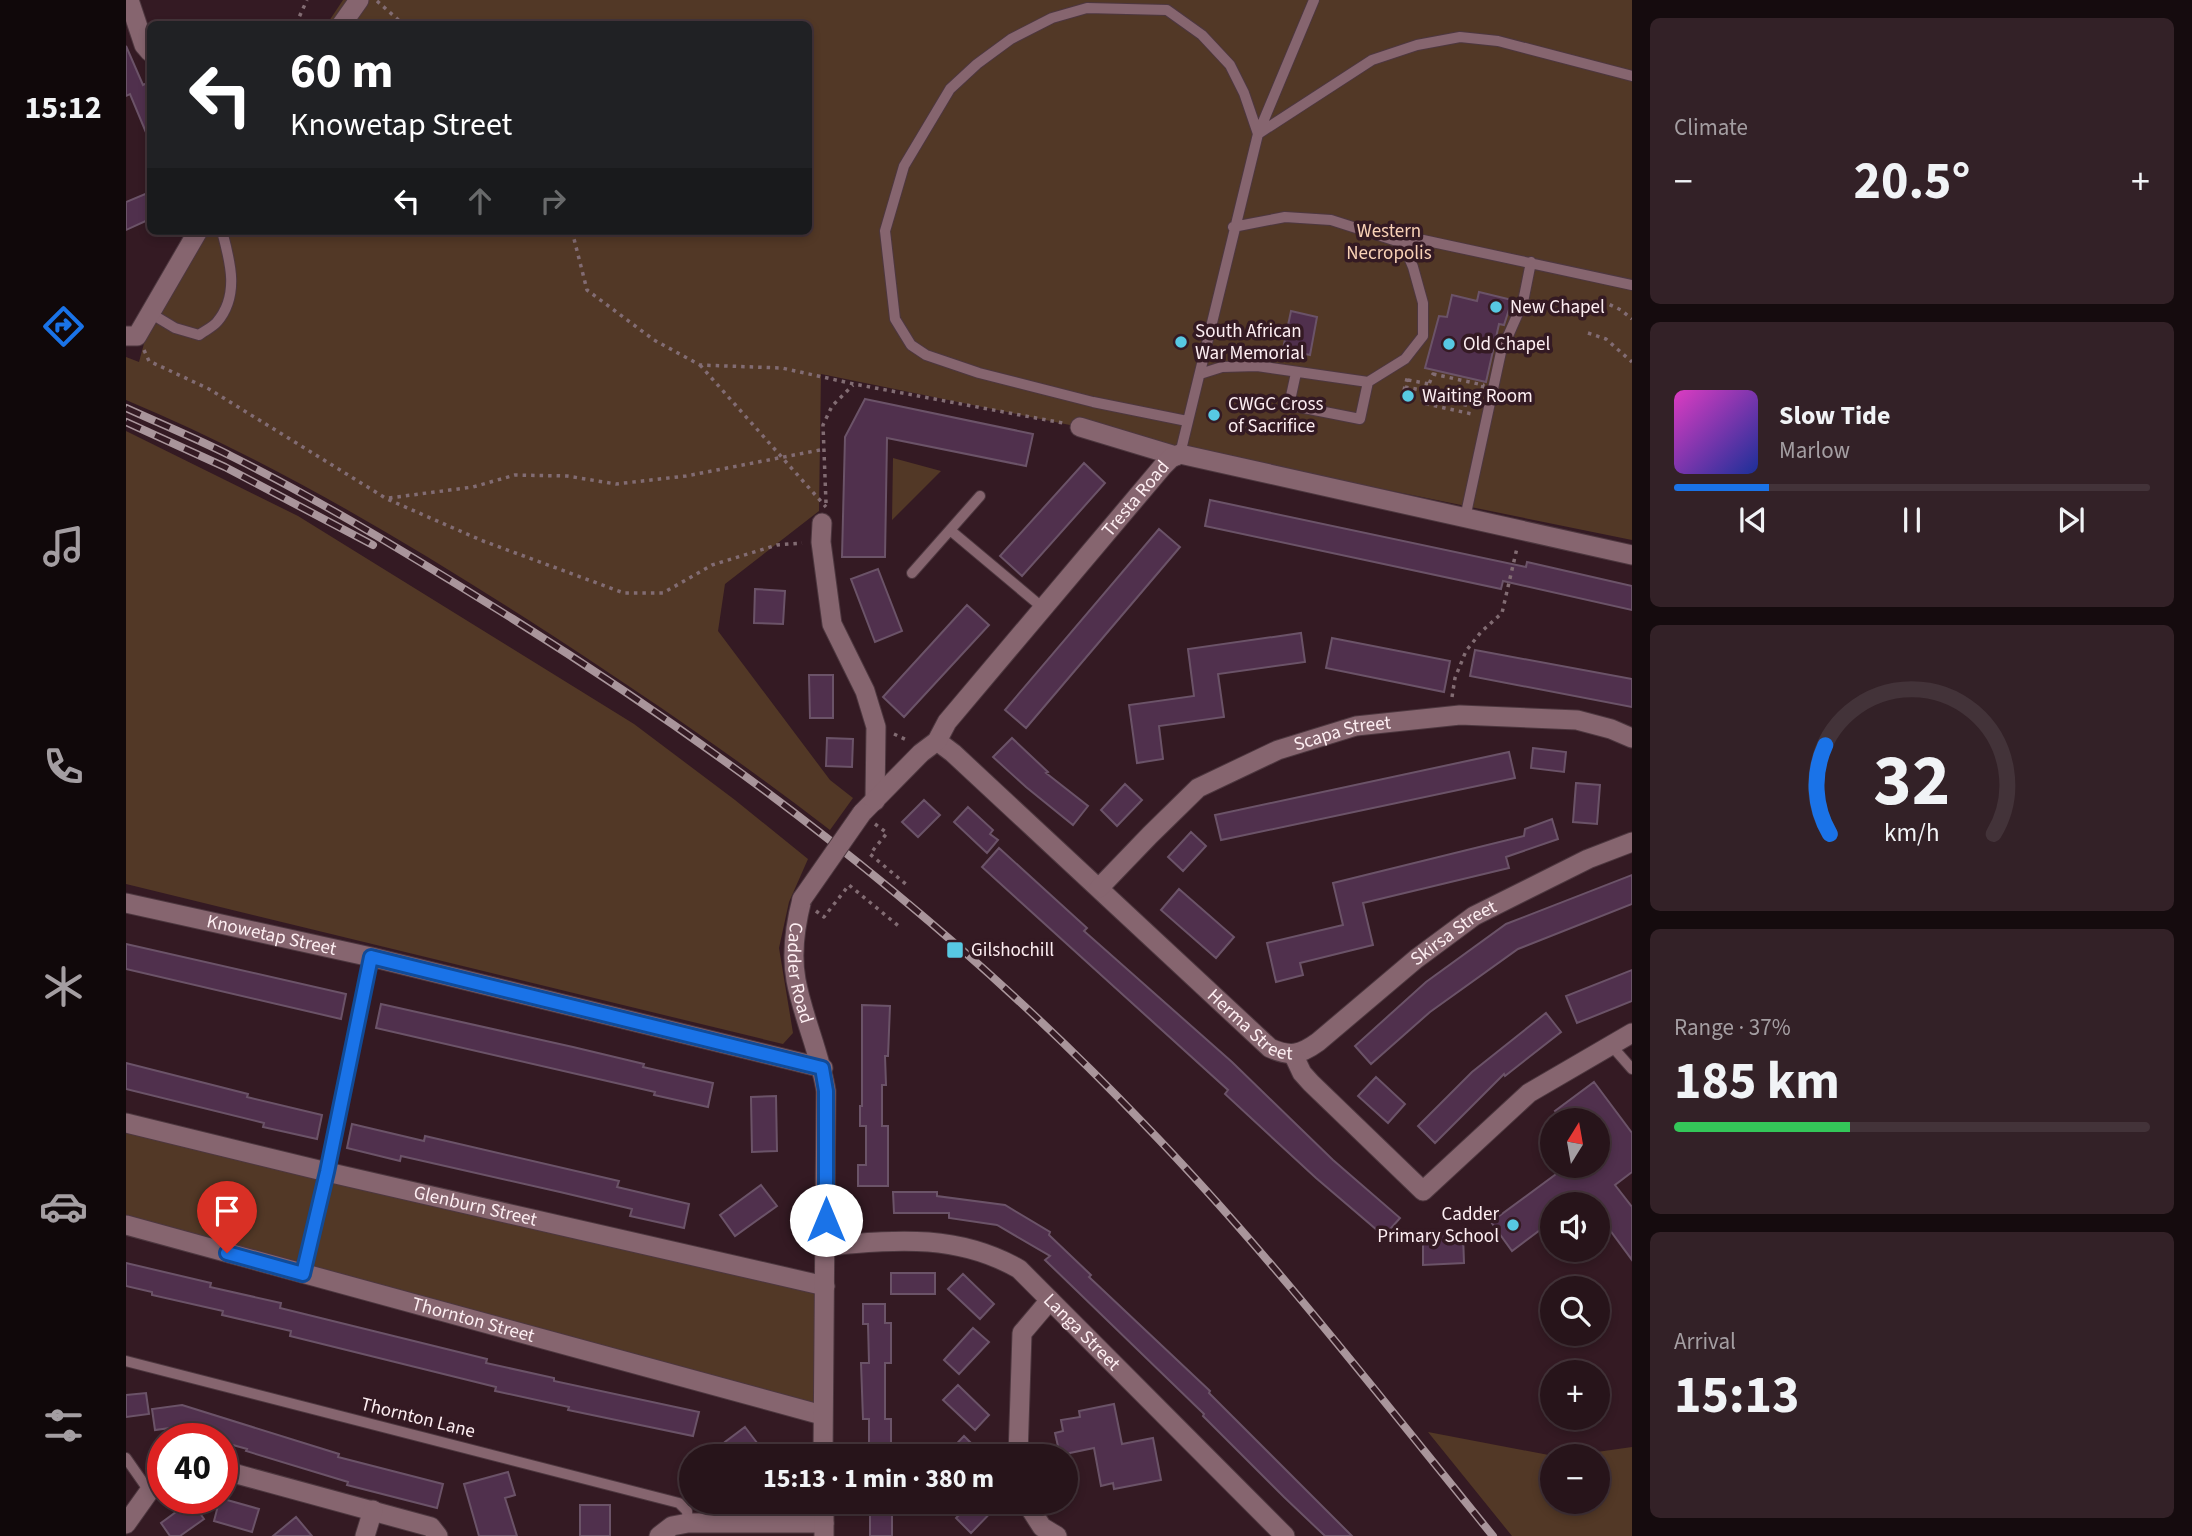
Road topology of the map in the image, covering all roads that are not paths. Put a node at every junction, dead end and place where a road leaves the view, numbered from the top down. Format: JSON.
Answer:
{"nodes":[{"id":1,"x":129,"y":0,"type":"edge"},
{"id":2,"x":359,"y":0,"type":"edge"},
{"id":3,"x":1160,"y":0,"type":"edge"},
{"id":4,"x":1314,"y":0,"type":"edge"},
{"id":5,"x":1167,"y":10,"type":"junction"},
{"id":6,"x":344,"y":21,"type":"edge"},
{"id":7,"x":140,"y":49,"type":"edge"},
{"id":8,"x":1632,"y":76,"type":"edge"},
{"id":9,"x":1258,"y":134,"type":"junction"},
{"id":10,"x":1233,"y":227,"type":"junction"},
{"id":11,"x":196,"y":235,"type":"edge"},
{"id":12,"x":223,"y":235,"type":"edge"},
{"id":13,"x":1403,"y":243,"type":"junction"},
{"id":14,"x":1531,"y":262,"type":"junction"},
{"id":15,"x":1632,"y":285,"type":"edge"},
{"id":16,"x":150,"y":313,"type":"junction"},
{"id":17,"x":131,"y":336,"type":"edge"},
{"id":18,"x":1296,"y":373,"type":"junction"},
{"id":19,"x":1200,"y":374,"type":"junction"},
{"id":20,"x":1367,"y":382,"type":"junction"},
{"id":21,"x":1187,"y":421,"type":"junction"},
{"id":22,"x":1080,"y":427,"type":"road end"},
{"id":23,"x":1178,"y":455,"type":"junction"},
{"id":24,"x":980,"y":496,"type":"dead end"},
{"id":25,"x":1465,"y":518,"type":"junction"},
{"id":26,"x":823,"y":523,"type":"road end"},
{"id":27,"x":950,"y":530,"type":"junction"},
{"id":28,"x":1632,"y":555,"type":"edge"},
{"id":29,"x":912,"y":573,"type":"dead end"},
{"id":30,"x":1043,"y":608,"type":"junction"},
{"id":31,"x":1632,"y":738,"type":"edge"},
{"id":32,"x":932,"y":744,"type":"junction"},
{"id":33,"x":869,"y":807,"type":"junction"},
{"id":34,"x":1632,"y":842,"type":"edge"},
{"id":35,"x":1099,"y":888,"type":"junction"},
{"id":36,"x":126,"y":903,"type":"edge"},
{"id":37,"x":371,"y":957,"type":"junction"},
{"id":38,"x":1632,"y":1033,"type":"edge"},
{"id":39,"x":1610,"y":1044,"type":"junction"},
{"id":40,"x":1294,"y":1055,"type":"junction"},
{"id":41,"x":822,"y":1068,"type":"junction"},
{"id":42,"x":1632,"y":1069,"type":"edge"},
{"id":43,"x":126,"y":1123,"type":"edge"},
{"id":44,"x":327,"y":1172,"type":"junction"},
{"id":45,"x":126,"y":1225,"type":"edge"},
{"id":46,"x":826,"y":1246,"type":"junction"},
{"id":47,"x":303,"y":1274,"type":"junction"},
{"id":48,"x":825,"y":1286,"type":"junction"},
{"id":49,"x":1050,"y":1300,"type":"junction"},
{"id":50,"x":126,"y":1361,"type":"edge"},
{"id":51,"x":822,"y":1415,"type":"junction"},
{"id":52,"x":823,"y":1444,"type":"edge"},
{"id":53,"x":1018,"y":1444,"type":"edge"},
{"id":54,"x":126,"y":1458,"type":"edge"},
{"id":55,"x":238,"y":1474,"type":"edge"},
{"id":56,"x":147,"y":1478,"type":"edge"},
{"id":57,"x":147,"y":1498,"type":"edge"},
{"id":58,"x":373,"y":1510,"type":"junction"},
{"id":59,"x":1034,"y":1514,"type":"edge"},
{"id":60,"x":688,"y":1523,"type":"junction"},
{"id":61,"x":126,"y":1524,"type":"edge"},
{"id":62,"x":824,"y":1530,"type":"edge"},
{"id":63,"x":1273,"y":1532,"type":"edge"},
{"id":64,"x":365,"y":1536,"type":"edge"},
{"id":65,"x":438,"y":1536,"type":"edge"},
{"id":66,"x":659,"y":1536,"type":"edge"},
{"id":67,"x":1057,"y":1536,"type":"edge"}],
"edges":[{"from":1,"to":7,"type":"street"},
{"from":2,"to":6,"type":"street"},
{"from":3,"to":5,"type":"lane"},
{"from":4,"to":9,"type":"lane"},
{"from":5,"to":9,"type":"lane"},
{"from":5,"to":21,"type":"lane"},
{"from":8,"to":9,"type":"lane"},
{"from":9,"to":10,"type":"lane"},
{"from":10,"to":13,"type":"lane"},
{"from":10,"to":19,"type":"lane"},
{"from":11,"to":16,"type":"street"},
{"from":12,"to":16,"type":"lane"},
{"from":13,"to":14,"type":"lane"},
{"from":13,"to":20,"type":"lane"},
{"from":14,"to":15,"type":"lane"},
{"from":14,"to":25,"type":"lane"},
{"from":16,"to":17,"type":"street"},
{"from":18,"to":19,"type":"lane"},
{"from":18,"to":20,"type":"lane"},
{"from":18,"to":20,"type":"lane"},
{"from":19,"to":21,"type":"lane"},
{"from":21,"to":23,"type":"lane"},
{"from":22,"to":23,"type":"street"},
{"from":23,"to":25,"type":"street","name":"Tresta Road"},
{"from":23,"to":30,"type":"street","name":"Tresta Road"},
{"from":24,"to":27,"type":"lane"},
{"from":25,"to":28,"type":"street","name":"Tresta Road"},
{"from":26,"to":33,"type":"street"},
{"from":27,"to":29,"type":"lane"},
{"from":27,"to":30,"type":"lane"},
{"from":30,"to":32,"type":"street","name":"Tresta Road"},
{"from":31,"to":35,"type":"street","name":"Scapa Street"},
{"from":32,"to":33,"type":"street","name":"Tresta Road"},
{"from":32,"to":35,"type":"street","name":"Herma Street"},
{"from":33,"to":41,"type":"street","name":"Cadder Road","bridge":true},
{"from":34,"to":40,"type":"street","name":"Skirsa Street"},
{"from":35,"to":40,"type":"street","name":"Herma Street"},
{"from":36,"to":37,"type":"street","name":"Knowetap Street"},
{"from":37,"to":41,"type":"street","name":"Knowetap Street"},
{"from":37,"to":44,"type":"lane"},
{"from":38,"to":39,"type":"street","name":"Herma Street"},
{"from":39,"to":40,"type":"street","name":"Herma Street"},
{"from":39,"to":42,"type":"lane"},
{"from":41,"to":46,"type":"street","name":"Cadder Road"},
{"from":43,"to":44,"type":"street","name":"Glenburn Street"},
{"from":44,"to":47,"type":"lane"},
{"from":44,"to":48,"type":"street","name":"Glenburn Street"},
{"from":45,"to":47,"type":"street","name":"Thornton Street"},
{"from":46,"to":48,"type":"street","name":"Cadder Road"},
{"from":46,"to":49,"type":"street","name":"Langa Street"},
{"from":47,"to":51,"type":"street","name":"Thornton Street"},
{"from":48,"to":51,"type":"street","name":"Cadder Road"},
{"from":49,"to":53,"type":"street"},
{"from":49,"to":63,"type":"street","name":"Langa Street"},
{"from":50,"to":60,"type":"lane","name":"Thornton Lane"},
{"from":51,"to":52,"type":"street","name":"Cadder Road"},
{"from":54,"to":56,"type":"lane"},
{"from":55,"to":58,"type":"street"},
{"from":57,"to":61,"type":"street"},
{"from":58,"to":64,"type":"street"},
{"from":58,"to":65,"type":"street"},
{"from":59,"to":67,"type":"street"},
{"from":60,"to":62,"type":"street"},
{"from":60,"to":66,"type":"street"}]}
